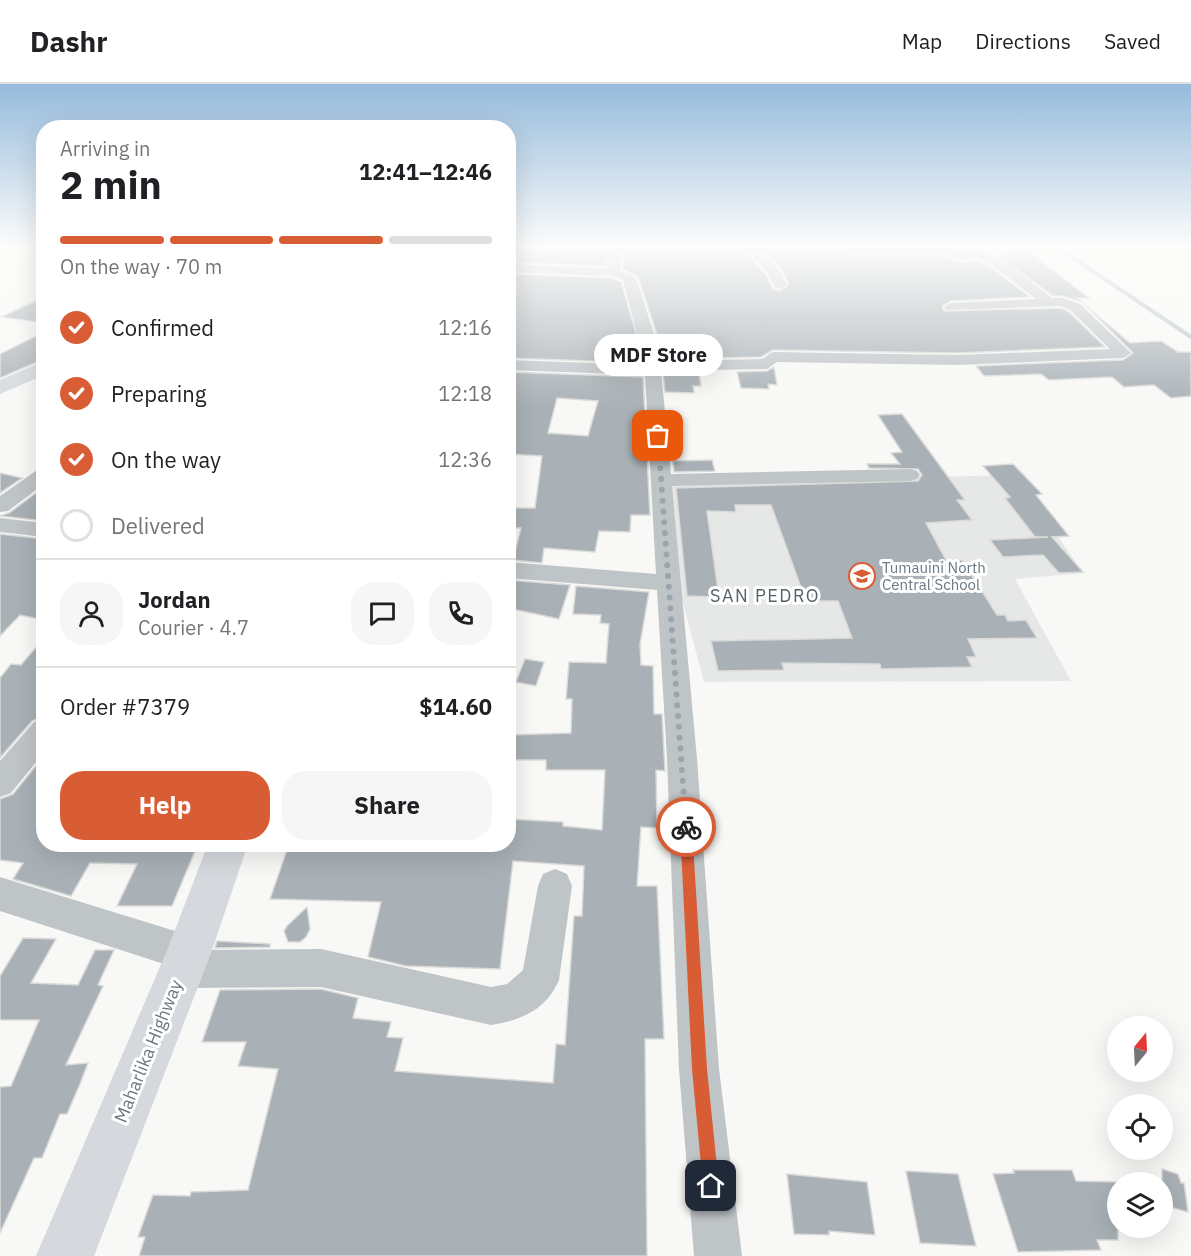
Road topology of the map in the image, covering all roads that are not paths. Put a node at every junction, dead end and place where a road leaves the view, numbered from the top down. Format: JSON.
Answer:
{"nodes":[{"id":1,"x":635,"y":300,"type":"edge"},
{"id":2,"x":1047,"y":301,"type":"joint"},
{"id":3,"x":951,"y":307,"type":"dead end"},
{"id":4,"x":516,"y":365,"type":"edge"},
{"id":5,"x":655,"y":368,"type":"junction"},
{"id":6,"x":36,"y":371,"type":"edge"},
{"id":7,"x":0,"y":388,"type":"edge"},
{"id":8,"x":910,"y":475,"type":"dead end"},
{"id":9,"x":36,"y":480,"type":"edge"},
{"id":10,"x":661,"y":480,"type":"junction"},
{"id":11,"x":0,"y":506,"type":"edge"},
{"id":12,"x":0,"y":525,"type":"edge"},
{"id":13,"x":36,"y":529,"type":"edge"},
{"id":14,"x":516,"y":571,"type":"edge"},
{"id":15,"x":669,"y":583,"type":"junction"},
{"id":16,"x":36,"y":740,"type":"edge"},
{"id":17,"x":0,"y":783,"type":"edge"},
{"id":18,"x":225,"y":852,"type":"edge"},
{"id":19,"x":555,"y":886,"type":"dead end"},
{"id":20,"x":0,"y":894,"type":"edge"},
{"id":21,"x":184,"y":961,"type":"junction"},
{"id":22,"x":65,"y":1256,"type":"edge"},
{"id":23,"x":718,"y":1256,"type":"edge"}],
"edges":[{"from":1,"to":5,"type":"street"},
{"from":2,"to":3,"type":"street"},
{"from":2,"to":5,"type":"street"},
{"from":4,"to":5,"type":"street"},
{"from":5,"to":10,"type":"street"},
{"from":6,"to":7,"type":"main road"},
{"from":8,"to":10,"type":"street"},
{"from":9,"to":11,"type":"street"},
{"from":10,"to":15,"type":"street"},
{"from":12,"to":13,"type":"street"},
{"from":14,"to":15,"type":"street"},
{"from":15,"to":23,"type":"street"},
{"from":16,"to":17,"type":"street"},
{"from":18,"to":21,"type":"main road","name":"Maharlika Highway"},
{"from":19,"to":21,"type":"street"},
{"from":20,"to":21,"type":"street"},
{"from":21,"to":22,"type":"main road","name":"Maharlika Highway"}]}
